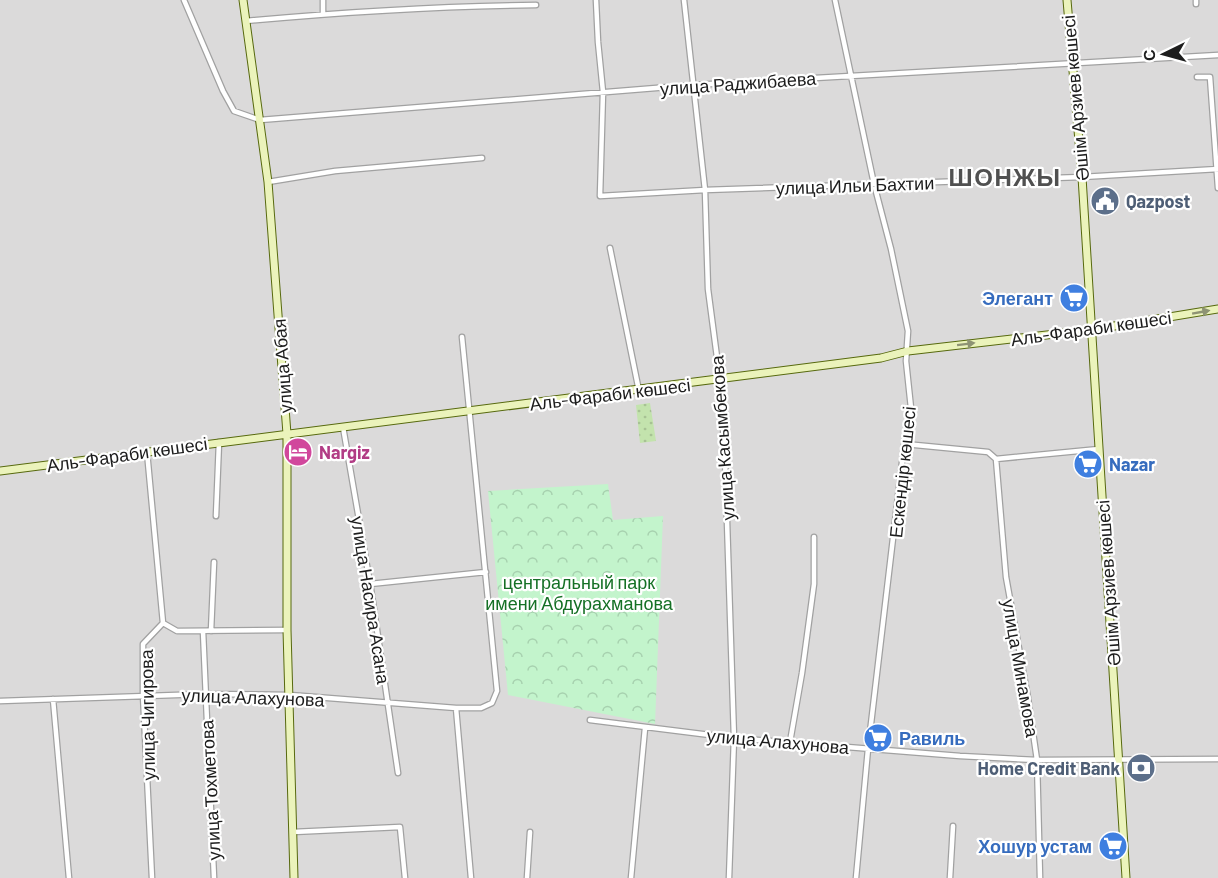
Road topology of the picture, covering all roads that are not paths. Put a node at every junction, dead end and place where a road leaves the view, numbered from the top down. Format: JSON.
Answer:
{"nodes":[{"id":1,"x":184,"y":0,"type":"edge"},
{"id":2,"x":243,"y":0,"type":"edge"},
{"id":3,"x":323,"y":0,"type":"edge"},
{"id":4,"x":410,"y":0,"type":"edge"},
{"id":5,"x":596,"y":0,"type":"edge"},
{"id":6,"x":684,"y":0,"type":"edge"},
{"id":7,"x":835,"y":0,"type":"edge"},
{"id":8,"x":1067,"y":0,"type":"edge"},
{"id":9,"x":536,"y":5,"type":"dead end"},
{"id":10,"x":411,"y":9,"type":"junction"},
{"id":11,"x":323,"y":13,"type":"junction"},
{"id":12,"x":246,"y":21,"type":"junction"},
{"id":13,"x":1218,"y":55,"type":"edge"},
{"id":14,"x":1072,"y":63,"type":"junction"},
{"id":15,"x":852,"y":75,"type":"junction"},
{"id":16,"x":1197,"y":77,"type":"dead end"},
{"id":17,"x":693,"y":85,"type":"junction"},
{"id":18,"x":603,"y":92,"type":"junction"},
{"id":19,"x":260,"y":120,"type":"junction"},
{"id":20,"x":482,"y":158,"type":"dead end"},
{"id":21,"x":1217,"y":169,"type":"edge"},
{"id":22,"x":1082,"y":177,"type":"junction"},
{"id":23,"x":268,"y":182,"type":"junction"},
{"id":24,"x":874,"y":184,"type":"junction"},
{"id":25,"x":1218,"y":188,"type":"edge"},
{"id":26,"x":705,"y":190,"type":"junction"},
{"id":27,"x":610,"y":248,"type":"dead end"},
{"id":28,"x":1218,"y":309,"type":"edge"},
{"id":29,"x":1090,"y":330,"type":"junction"},
{"id":30,"x":462,"y":337,"type":"dead end"},
{"id":31,"x":908,"y":351,"type":"junction"},
{"id":32,"x":720,"y":380,"type":"junction"},
{"id":33,"x":639,"y":391,"type":"junction"},
{"id":34,"x":471,"y":412,"type":"junction"},
{"id":35,"x":343,"y":427,"type":"junction"},
{"id":36,"x":287,"y":434,"type":"junction"},
{"id":37,"x":219,"y":442,"type":"junction"},
{"id":38,"x":905,"y":444,"type":"junction"},
{"id":39,"x":1100,"y":449,"type":"junction"},
{"id":40,"x":147,"y":452,"type":"junction"},
{"id":41,"x":996,"y":459,"type":"junction"},
{"id":42,"x":0,"y":471,"type":"edge"},
{"id":43,"x":216,"y":516,"type":"dead end"},
{"id":44,"x":814,"y":537,"type":"dead end"},
{"id":45,"x":214,"y":562,"type":"dead end"},
{"id":46,"x":486,"y":572,"type":"junction"},
{"id":47,"x":370,"y":584,"type":"junction"},
{"id":48,"x":163,"y":623,"type":"junction"},
{"id":49,"x":287,"y":630,"type":"junction"},
{"id":50,"x":203,"y":631,"type":"junction"},
{"id":51,"x":211,"y":631,"type":"junction"},
{"id":52,"x":205,"y":694,"type":"junction"},
{"id":53,"x":143,"y":695,"type":"junction"},
{"id":54,"x":290,"y":695,"type":"junction"},
{"id":55,"x":53,"y":699,"type":"junction"},
{"id":56,"x":0,"y":701,"type":"edge"},
{"id":57,"x":387,"y":701,"type":"junction"},
{"id":58,"x":456,"y":708,"type":"junction"},
{"id":59,"x":590,"y":720,"type":"dead end"},
{"id":60,"x":645,"y":728,"type":"junction"},
{"id":61,"x":734,"y":738,"type":"junction"},
{"id":62,"x":790,"y":742,"type":"junction"},
{"id":63,"x":868,"y":749,"type":"junction"},
{"id":64,"x":1119,"y":759,"type":"junction"},
{"id":65,"x":1218,"y":759,"type":"edge"},
{"id":66,"x":1036,"y":760,"type":"junction"},
{"id":67,"x":398,"y":773,"type":"dead end"},
{"id":68,"x":953,"y":826,"type":"dead end"},
{"id":69,"x":293,"y":832,"type":"junction"},
{"id":70,"x":530,"y":832,"type":"dead end"},
{"id":71,"x":69,"y":878,"type":"edge"},
{"id":72,"x":152,"y":878,"type":"edge"},
{"id":73,"x":214,"y":878,"type":"edge"},
{"id":74,"x":294,"y":878,"type":"edge"},
{"id":75,"x":405,"y":878,"type":"edge"},
{"id":76,"x":471,"y":878,"type":"edge"},
{"id":77,"x":527,"y":878,"type":"edge"},
{"id":78,"x":631,"y":878,"type":"edge"},
{"id":79,"x":729,"y":878,"type":"edge"},
{"id":80,"x":856,"y":878,"type":"edge"},
{"id":81,"x":950,"y":878,"type":"edge"},
{"id":82,"x":1041,"y":878,"type":"edge"},
{"id":83,"x":1125,"y":878,"type":"edge"}],
"edges":[{"from":1,"to":19,"type":"street"},
{"from":2,"to":12,"type":"main road","name":"улица Абая"},
{"from":3,"to":11,"type":"street"},
{"from":4,"to":10,"type":"street"},
{"from":5,"to":18,"type":"street"},
{"from":6,"to":17,"type":"street","name":"улица Касымбекова"},
{"from":7,"to":15,"type":"street","name":"Ескендір көшесі"},
{"from":8,"to":14,"type":"main road","name":"Әшім Арзиев көшесі"},
{"from":9,"to":10,"type":"street"},
{"from":10,"to":11,"type":"street"},
{"from":11,"to":12,"type":"street"},
{"from":12,"to":19,"type":"main road","name":"улица Абая"},
{"from":13,"to":14,"type":"street","name":"улица Раджибаева"},
{"from":14,"to":15,"type":"street","name":"улица Раджибаева"},
{"from":14,"to":22,"type":"main road","name":"Әшім Арзиев көшесі"},
{"from":15,"to":17,"type":"street","name":"улица Раджибаева"},
{"from":15,"to":24,"type":"street","name":"Ескендір көшесі"},
{"from":16,"to":21,"type":"street"},
{"from":17,"to":18,"type":"street","name":"улица Раджибаева"},
{"from":17,"to":26,"type":"street","name":"улица Касымбекова"},
{"from":18,"to":19,"type":"street","name":"улица Раджибаева"},
{"from":18,"to":26,"type":"street","name":"улица Ильи Бахтии"},
{"from":19,"to":23,"type":"main road","name":"улица Абая"},
{"from":20,"to":23,"type":"street"},
{"from":21,"to":22,"type":"street","name":"улица Ильи Бахтии"},
{"from":21,"to":25,"type":"street"},
{"from":22,"to":24,"type":"street","name":"улица Ильи Бахтии"},
{"from":22,"to":29,"type":"main road","name":"Әшім Арзиев көшесі"},
{"from":23,"to":36,"type":"main road","name":"улица Абая"},
{"from":24,"to":26,"type":"street","name":"улица Ильи Бахтии"},
{"from":24,"to":31,"type":"street","name":"Ескендір көшесі"},
{"from":26,"to":32,"type":"street","name":"улица Касымбекова"},
{"from":27,"to":33,"type":"street"},
{"from":29,"to":28,"type":"main road","name":"Аль-Фараби көшесі","one_way":true},
{"from":31,"to":29,"type":"main road","name":"Аль-Фараби көшесі","one_way":true},
{"from":29,"to":39,"type":"main road","name":"Әшім Арзиев көшесі"},
{"from":30,"to":34,"type":"street"},
{"from":31,"to":32,"type":"main road","name":"Аль-Фараби көшесі"},
{"from":31,"to":38,"type":"street","name":"Ескендір көшесі"},
{"from":32,"to":33,"type":"main road","name":"Аль-Фараби көшесі"},
{"from":32,"to":61,"type":"street","name":"улица Касымбекова"},
{"from":33,"to":34,"type":"main road","name":"Аль-Фараби көшесі"},
{"from":34,"to":35,"type":"main road","name":"Аль-Фараби көшесі"},
{"from":34,"to":46,"type":"street"},
{"from":35,"to":36,"type":"main road","name":"Аль-Фараби көшесі"},
{"from":35,"to":47,"type":"street","name":"улица Насира Асана"},
{"from":36,"to":37,"type":"main road","name":"Аль-Фараби көшесі"},
{"from":36,"to":49,"type":"main road","name":"улица Абая"},
{"from":37,"to":40,"type":"main road","name":"Аль-Фараби көшесі"},
{"from":37,"to":43,"type":"street"},
{"from":38,"to":41,"type":"street"},
{"from":38,"to":63,"type":"street","name":"Ескендір көшесі"},
{"from":39,"to":41,"type":"street"},
{"from":39,"to":64,"type":"main road","name":"Әшім Арзиев көшесі"},
{"from":40,"to":42,"type":"main road","name":"Аль-Фараби көшесі"},
{"from":40,"to":48,"type":"street"},
{"from":41,"to":66,"type":"street","name":"улица Минамова"},
{"from":44,"to":62,"type":"street"},
{"from":45,"to":51,"type":"street"},
{"from":46,"to":47,"type":"street"},
{"from":46,"to":58,"type":"street","name":"улица Алахунова"},
{"from":47,"to":57,"type":"street","name":"улица Насира Асана"},
{"from":48,"to":50,"type":"street"},
{"from":48,"to":53,"type":"street","name":"улица Чигирова"},
{"from":49,"to":51,"type":"street"},
{"from":49,"to":54,"type":"main road","name":"улица Абая"},
{"from":50,"to":51,"type":"street"},
{"from":50,"to":52,"type":"street","name":"улица Тохметова"},
{"from":52,"to":53,"type":"street","name":"улица Алахунова"},
{"from":52,"to":54,"type":"street","name":"улица Алахунова"},
{"from":52,"to":73,"type":"street","name":"улица Тохметова"},
{"from":53,"to":55,"type":"street","name":"улица Алахунова"},
{"from":53,"to":72,"type":"street","name":"улица Чигирова"},
{"from":54,"to":57,"type":"street","name":"улица Алахунова"},
{"from":54,"to":69,"type":"main road","name":"улица Абая"},
{"from":55,"to":56,"type":"street","name":"улица Алахунова"},
{"from":55,"to":71,"type":"street"},
{"from":57,"to":58,"type":"street","name":"улица Алахунова"},
{"from":57,"to":67,"type":"street","name":"улица Насира Асана"},
{"from":58,"to":76,"type":"street"},
{"from":59,"to":60,"type":"street","name":"улица Алахунова"},
{"from":60,"to":61,"type":"street","name":"улица Алахунова"},
{"from":60,"to":78,"type":"street"},
{"from":61,"to":62,"type":"street","name":"улица Алахунова"},
{"from":61,"to":79,"type":"street","name":"улица Касымбекова"},
{"from":62,"to":63,"type":"street","name":"улица Алахунова"},
{"from":63,"to":66,"type":"street","name":"улица Алахунова"},
{"from":63,"to":80,"type":"street","name":"Ескендір көшесі"},
{"from":64,"to":65,"type":"street","name":"улица Алахунова"},
{"from":64,"to":66,"type":"street","name":"улица Алахунова"},
{"from":64,"to":83,"type":"main road","name":"Әшім Арзиев көшесі"},
{"from":66,"to":82,"type":"street","name":"улица Минамова"},
{"from":68,"to":81,"type":"street"},
{"from":69,"to":74,"type":"main road","name":"улица Абая"},
{"from":69,"to":75,"type":"street"},
{"from":70,"to":77,"type":"street"}]}
